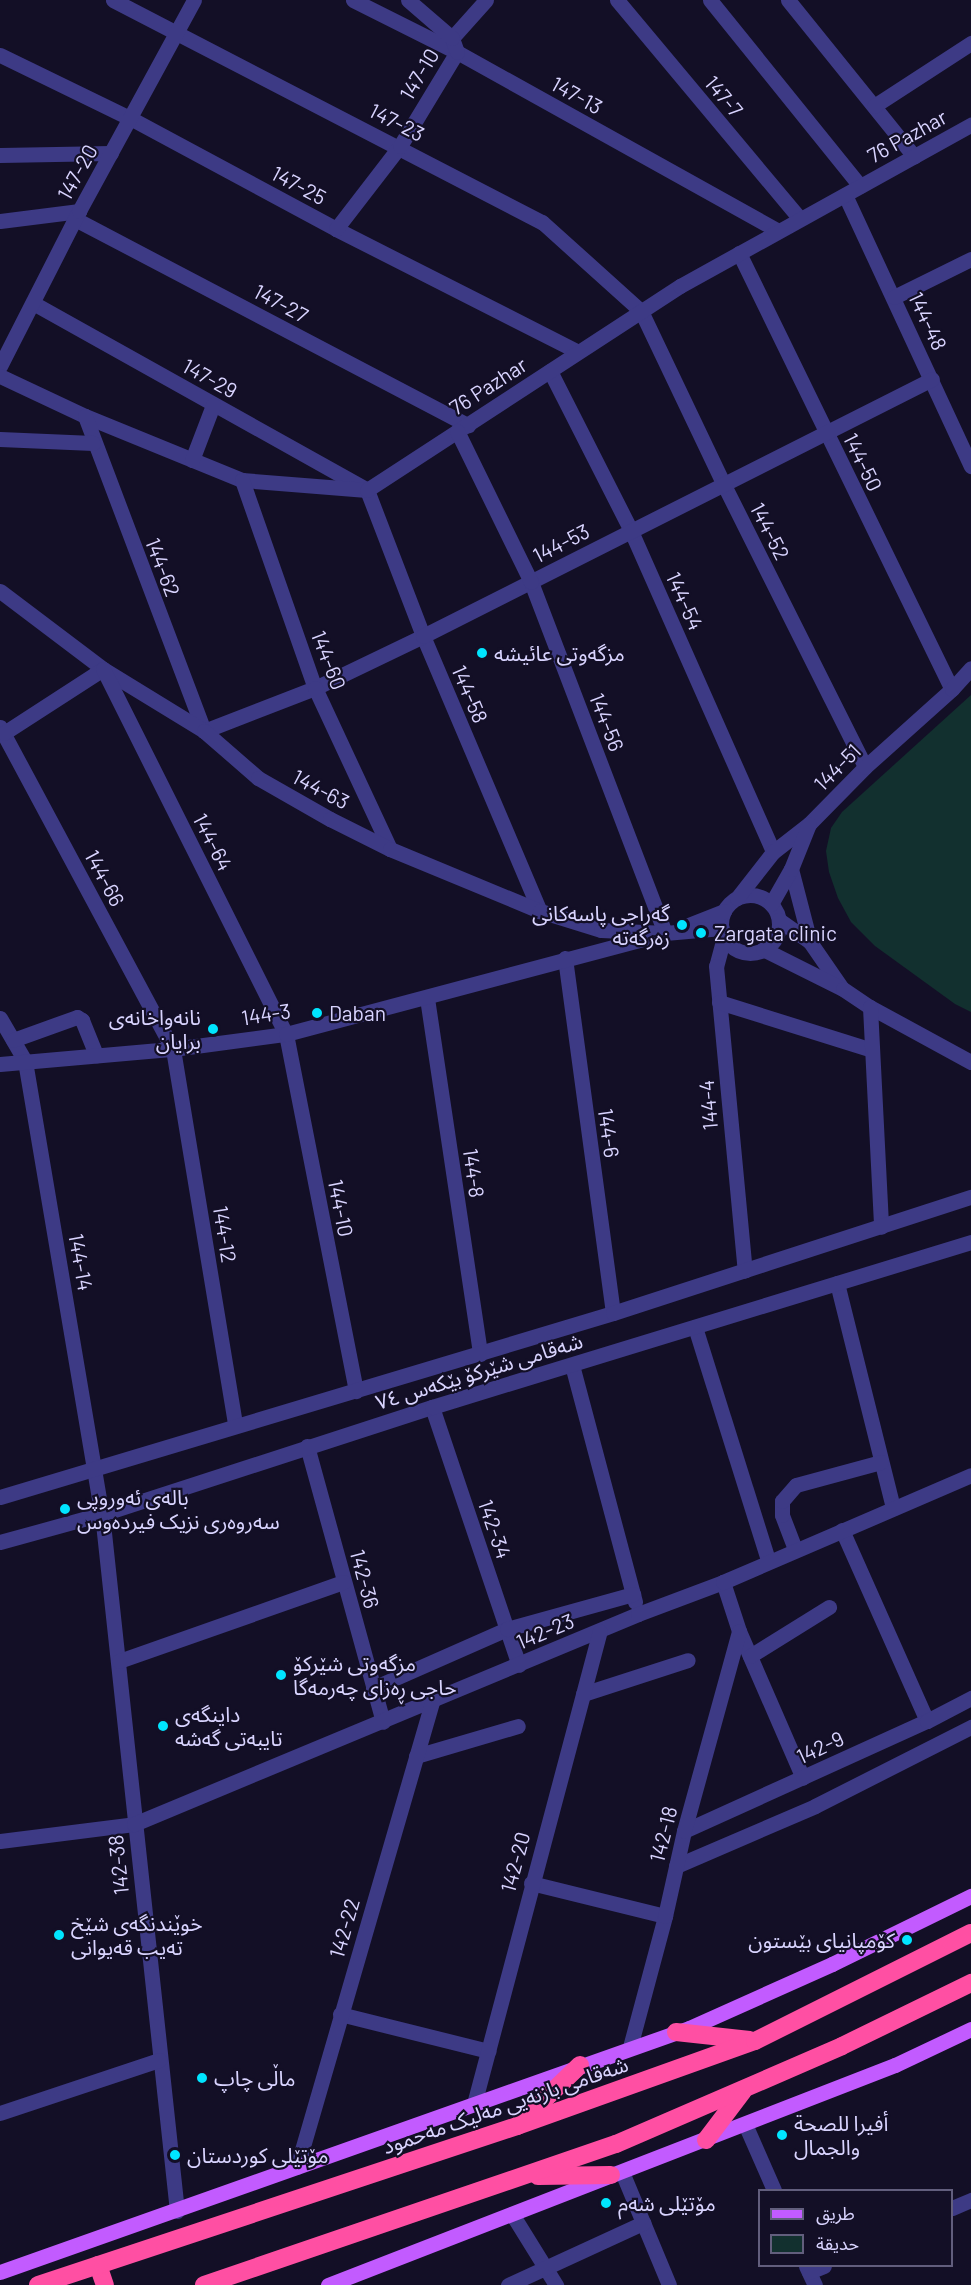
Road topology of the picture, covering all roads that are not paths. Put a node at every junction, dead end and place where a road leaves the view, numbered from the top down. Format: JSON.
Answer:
{"nodes":[{"id":1,"x":113,"y":0,"type":"edge"},
{"id":2,"x":194,"y":0,"type":"edge"},
{"id":3,"x":353,"y":0,"type":"edge"},
{"id":4,"x":408,"y":0,"type":"edge"},
{"id":5,"x":486,"y":0,"type":"edge"},
{"id":6,"x":617,"y":0,"type":"edge"},
{"id":7,"x":710,"y":0,"type":"edge"},
{"id":8,"x":788,"y":0,"type":"edge"},
{"id":9,"x":177,"y":33,"type":"junction"},
{"id":10,"x":971,"y":43,"type":"edge"},
{"id":11,"x":455,"y":45,"type":"junction"},
{"id":12,"x":0,"y":56,"type":"edge"},
{"id":13,"x":874,"y":106,"type":"junction"},
{"id":14,"x":130,"y":118,"type":"junction"},
{"id":15,"x":971,"y":125,"type":"edge"},
{"id":16,"x":400,"y":146,"type":"junction"},
{"id":17,"x":111,"y":153,"type":"junction"},
{"id":18,"x":0,"y":154,"type":"edge"},
{"id":19,"x":914,"y":156,"type":"junction"},
{"id":20,"x":860,"y":186,"type":"junction"},
{"id":21,"x":845,"y":195,"type":"junction"},
{"id":22,"x":77,"y":215,"type":"junction"},
{"id":23,"x":800,"y":219,"type":"junction"},
{"id":24,"x":0,"y":221,"type":"edge"},
{"id":25,"x":336,"y":229,"type":"junction"},
{"id":26,"x":778,"y":231,"type":"junction"},
{"id":27,"x":738,"y":254,"type":"junction"},
{"id":28,"x":971,"y":259,"type":"edge"},
{"id":29,"x":894,"y":297,"type":"junction"},
{"id":30,"x":33,"y":303,"type":"junction"},
{"id":31,"x":641,"y":311,"type":"junction"},
{"id":32,"x":578,"y":352,"type":"junction"},
{"id":33,"x":0,"y":366,"type":"edge"},
{"id":34,"x":550,"y":370,"type":"junction"},
{"id":35,"x":0,"y":376,"type":"edge"},
{"id":36,"x":932,"y":379,"type":"junction"},
{"id":37,"x":213,"y":405,"type":"junction"},
{"id":38,"x":85,"y":416,"type":"junction"},
{"id":39,"x":463,"y":428,"type":"junction"},
{"id":40,"x":825,"y":433,"type":"junction"},
{"id":41,"x":0,"y":439,"type":"edge"},
{"id":42,"x":93,"y":443,"type":"junction"},
{"id":43,"x":192,"y":460,"type":"junction"},
{"id":44,"x":971,"y":466,"type":"edge"},
{"id":45,"x":242,"y":480,"type":"junction"},
{"id":46,"x":724,"y":484,"type":"junction"},
{"id":47,"x":367,"y":490,"type":"junction"},
{"id":48,"x":631,"y":531,"type":"junction"},
{"id":49,"x":531,"y":582,"type":"junction"},
{"id":50,"x":0,"y":591,"type":"edge"},
{"id":51,"x":423,"y":636,"type":"junction"},
{"id":52,"x":971,"y":668,"type":"edge"},
{"id":53,"x":103,"y":669,"type":"junction"},
{"id":54,"x":315,"y":688,"type":"junction"},
{"id":55,"x":952,"y":689,"type":"junction"},
{"id":56,"x":2,"y":730,"type":"edge"},
{"id":57,"x":204,"y":731,"type":"junction"},
{"id":58,"x":865,"y":767,"type":"junction"},
{"id":59,"x":809,"y":824,"type":"junction"},
{"id":60,"x":390,"y":849,"type":"junction"},
{"id":61,"x":772,"y":852,"type":"junction"},
{"id":62,"x":791,"y":869,"type":"junction"},
{"id":63,"x":737,"y":898,"type":"junction"},
{"id":64,"x":771,"y":904,"type":"junction"},
{"id":65,"x":540,"y":911,"type":"junction"},
{"id":66,"x":724,"y":911,"type":"junction"},
{"id":67,"x":778,"y":920,"type":"junction"},
{"id":68,"x":669,"y":932,"type":"junction"},
{"id":69,"x":723,"y":932,"type":"junction"},
{"id":70,"x":810,"y":942,"type":"junction"},
{"id":71,"x":763,"y":950,"type":"junction"},
{"id":72,"x":565,"y":958,"type":"junction"},
{"id":73,"x":843,"y":989,"type":"junction"},
{"id":74,"x":427,"y":998,"type":"junction"},
{"id":75,"x":719,"y":1002,"type":"junction"},
{"id":76,"x":870,"y":1007,"type":"junction"},
{"id":77,"x":0,"y":1018,"type":"edge"},
{"id":78,"x":286,"y":1034,"type":"junction"},
{"id":79,"x":13,"y":1040,"type":"junction"},
{"id":80,"x":173,"y":1049,"type":"junction"},
{"id":81,"x":872,"y":1050,"type":"junction"},
{"id":82,"x":96,"y":1056,"type":"junction"},
{"id":83,"x":25,"y":1061,"type":"junction"},
{"id":84,"x":971,"y":1062,"type":"edge"},
{"id":85,"x":0,"y":1064,"type":"edge"},
{"id":86,"x":971,"y":1197,"type":"edge"},
{"id":87,"x":881,"y":1227,"type":"junction"},
{"id":88,"x":971,"y":1242,"type":"edge"},
{"id":89,"x":745,"y":1271,"type":"junction"},
{"id":90,"x":837,"y":1283,"type":"junction"},
{"id":91,"x":613,"y":1313,"type":"junction"},
{"id":92,"x":695,"y":1327,"type":"junction"},
{"id":93,"x":480,"y":1354,"type":"junction"},
{"id":94,"x":572,"y":1365,"type":"junction"},
{"id":95,"x":356,"y":1391,"type":"junction"},
{"id":96,"x":432,"y":1407,"type":"junction"},
{"id":97,"x":235,"y":1425,"type":"junction"},
{"id":98,"x":307,"y":1446,"type":"junction"},
{"id":99,"x":881,"y":1462,"type":"junction"},
{"id":100,"x":95,"y":1470,"type":"junction"},
{"id":101,"x":971,"y":1475,"type":"edge"},
{"id":102,"x":0,"y":1497,"type":"edge"},
{"id":103,"x":893,"y":1508,"type":"junction"},
{"id":104,"x":102,"y":1514,"type":"junction"},
{"id":105,"x":842,"y":1530,"type":"junction"},
{"id":106,"x":0,"y":1542,"type":"edge"},
{"id":107,"x":795,"y":1549,"type":"junction"},
{"id":108,"x":768,"y":1560,"type":"junction"},
{"id":109,"x":343,"y":1582,"type":"junction"},
{"id":110,"x":723,"y":1582,"type":"junction"},
{"id":111,"x":633,"y":1594,"type":"junction"},
{"id":112,"x":829,"y":1607,"type":"dead end"},
{"id":113,"x":638,"y":1614,"type":"junction"},
{"id":114,"x":507,"y":1629,"type":"junction"},
{"id":115,"x":600,"y":1631,"type":"junction"},
{"id":116,"x":739,"y":1632,"type":"junction"},
{"id":117,"x":750,"y":1656,"type":"junction"},
{"id":118,"x":688,"y":1660,"type":"dead end"},
{"id":119,"x":119,"y":1661,"type":"junction"},
{"id":120,"x":519,"y":1665,"type":"junction"},
{"id":121,"x":374,"y":1688,"type":"junction"},
{"id":122,"x":583,"y":1694,"type":"junction"},
{"id":123,"x":971,"y":1698,"type":"edge"},
{"id":124,"x":432,"y":1701,"type":"junction"},
{"id":125,"x":927,"y":1721,"type":"junction"},
{"id":126,"x":383,"y":1722,"type":"junction"},
{"id":127,"x":518,"y":1726,"type":"dead end"},
{"id":128,"x":971,"y":1727,"type":"edge"},
{"id":129,"x":416,"y":1756,"type":"junction"},
{"id":130,"x":803,"y":1778,"type":"junction"},
{"id":131,"x":134,"y":1824,"type":"junction"},
{"id":132,"x":684,"y":1830,"type":"junction"},
{"id":133,"x":0,"y":1841,"type":"edge"},
{"id":134,"x":676,"y":1866,"type":"junction"},
{"id":135,"x":531,"y":1883,"type":"junction"},
{"id":136,"x":971,"y":1896,"type":"edge"},
{"id":137,"x":665,"y":1916,"type":"junction"},
{"id":138,"x":971,"y":1919,"type":"edge"},
{"id":139,"x":971,"y":1933,"type":"edge"},
{"id":140,"x":893,"y":1971,"type":"junction"},
{"id":141,"x":971,"y":1983,"type":"edge"},
{"id":142,"x":340,"y":2014,"type":"junction"},
{"id":143,"x":971,"y":2029,"type":"edge"},
{"id":144,"x":676,"y":2032,"type":"junction"},
{"id":145,"x":755,"y":2041,"type":"junction"},
{"id":146,"x":630,"y":2047,"type":"junction"},
{"id":147,"x":488,"y":2051,"type":"junction"},
{"id":148,"x":159,"y":2060,"type":"junction"},
{"id":149,"x":580,"y":2065,"type":"junction"},
{"id":150,"x":744,"y":2090,"type":"junction"},
{"id":151,"x":474,"y":2104,"type":"junction"},
{"id":152,"x":0,"y":2113,"type":"edge"},
{"id":153,"x":745,"y":2124,"type":"junction"},
{"id":154,"x":517,"y":2126,"type":"junction"},
{"id":155,"x":706,"y":2139,"type":"junction"},
{"id":156,"x":297,"y":2167,"type":"junction"},
{"id":157,"x":617,"y":2174,"type":"junction"},
{"id":158,"x":521,"y":2176,"type":"junction"},
{"id":159,"x":774,"y":2189,"type":"edge"},
{"id":160,"x":971,"y":2200,"type":"edge"},
{"id":161,"x":953,"y":2207,"type":"edge"},
{"id":162,"x":177,"y":2211,"type":"junction"},
{"id":163,"x":512,"y":2214,"type":"junction"},
{"id":164,"x":643,"y":2223,"type":"junction"},
{"id":165,"x":99,"y":2265,"type":"junction"},
{"id":166,"x":547,"y":2267,"type":"junction"},
{"id":167,"x":0,"y":2272,"type":"edge"},
{"id":168,"x":46,"y":2284,"type":"edge"},
{"id":169,"x":105,"y":2285,"type":"edge"},
{"id":170,"x":204,"y":2285,"type":"edge"},
{"id":171,"x":328,"y":2285,"type":"edge"},
{"id":172,"x":508,"y":2285,"type":"edge"},
{"id":173,"x":556,"y":2285,"type":"edge"},
{"id":174,"x":669,"y":2285,"type":"edge"}],
"edges":[{"from":1,"to":9,"type":"street","name":"147-23"},
{"from":2,"to":9,"type":"street","name":"147-20"},
{"from":3,"to":11,"type":"street","name":"147-13"},
{"from":4,"to":11,"type":"street"},
{"from":5,"to":11,"type":"street","name":"147-10"},
{"from":6,"to":23,"type":"street","name":"147-7"},
{"from":7,"to":20,"type":"street"},
{"from":8,"to":13,"type":"street"},
{"from":9,"to":14,"type":"street","name":"147-20"},
{"from":9,"to":16,"type":"street","name":"147-23"},
{"from":10,"to":13,"type":"street"},
{"from":11,"to":16,"type":"street","name":"147-10"},
{"from":11,"to":26,"type":"street","name":"147-13"},
{"from":12,"to":14,"type":"street","name":"147-25"},
{"from":13,"to":19,"type":"street"},
{"from":14,"to":17,"type":"street","name":"147-20"},
{"from":14,"to":25,"type":"street","name":"147-25"},
{"from":15,"to":19,"type":"street","name":"76 Pazhar"},
{"from":16,"to":25,"type":"street","name":"147-10"},
{"from":16,"to":31,"type":"street","name":"147-23"},
{"from":17,"to":18,"type":"street"},
{"from":17,"to":22,"type":"street","name":"147-20"},
{"from":19,"to":20,"type":"street","name":"76 Pazhar"},
{"from":20,"to":21,"type":"street","name":"76 Pazhar"},
{"from":21,"to":23,"type":"street","name":"76 Pazhar"},
{"from":21,"to":29,"type":"street","name":"144-48"},
{"from":22,"to":24,"type":"street"},
{"from":22,"to":30,"type":"street","name":"147-20"},
{"from":22,"to":39,"type":"street","name":"147-27"},
{"from":23,"to":26,"type":"street","name":"76 Pazhar"},
{"from":25,"to":32,"type":"street","name":"147-25"},
{"from":26,"to":27,"type":"street","name":"76 Pazhar"},
{"from":27,"to":31,"type":"street","name":"76 Pazhar"},
{"from":27,"to":40,"type":"street","name":"144-50"},
{"from":28,"to":29,"type":"street"},
{"from":29,"to":36,"type":"street","name":"144-48"},
{"from":30,"to":33,"type":"street","name":"147-20"},
{"from":30,"to":37,"type":"street","name":"147-29"},
{"from":31,"to":32,"type":"street","name":"76 Pazhar"},
{"from":31,"to":46,"type":"street","name":"144-52"},
{"from":32,"to":34,"type":"street","name":"76 Pazhar"},
{"from":34,"to":39,"type":"street","name":"76 Pazhar"},
{"from":34,"to":48,"type":"street","name":"144-54"},
{"from":35,"to":38,"type":"street"},
{"from":36,"to":40,"type":"street","name":"144-53"},
{"from":36,"to":44,"type":"street","name":"144-48"},
{"from":37,"to":43,"type":"street"},
{"from":37,"to":47,"type":"street","name":"147-29"},
{"from":38,"to":42,"type":"street","name":"144-62"},
{"from":38,"to":43,"type":"street"},
{"from":39,"to":47,"type":"street","name":"76 Pazhar"},
{"from":39,"to":49,"type":"street","name":"144-56"},
{"from":40,"to":46,"type":"street","name":"144-53"},
{"from":40,"to":55,"type":"street","name":"144-50"},
{"from":41,"to":42,"type":"street"},
{"from":42,"to":57,"type":"street","name":"144-62"},
{"from":43,"to":45,"type":"street"},
{"from":45,"to":47,"type":"street"},
{"from":45,"to":54,"type":"street","name":"144-60"},
{"from":46,"to":48,"type":"street","name":"144-53"},
{"from":46,"to":58,"type":"street","name":"144-52"},
{"from":47,"to":51,"type":"street","name":"144-58"},
{"from":48,"to":49,"type":"street","name":"144-53"},
{"from":48,"to":61,"type":"street","name":"144-54"},
{"from":49,"to":51,"type":"street","name":"144-53"},
{"from":49,"to":68,"type":"street","name":"144-56"},
{"from":50,"to":53,"type":"street","name":"144-63"},
{"from":51,"to":54,"type":"street","name":"144-53"},
{"from":51,"to":65,"type":"street","name":"144-58"},
{"from":52,"to":55,"type":"street","name":"144-51"},
{"from":53,"to":56,"type":"street"},
{"from":53,"to":57,"type":"street","name":"144-63"},
{"from":53,"to":78,"type":"street","name":"144-64"},
{"from":54,"to":57,"type":"street","name":"144-53"},
{"from":54,"to":60,"type":"street","name":"144-60"},
{"from":55,"to":58,"type":"street","name":"144-51"},
{"from":56,"to":80,"type":"street","name":"144-66"},
{"from":57,"to":60,"type":"street","name":"144-63"},
{"from":58,"to":59,"type":"street","name":"144-51"},
{"from":59,"to":61,"type":"street","name":"144-51"},
{"from":59,"to":62,"type":"street"},
{"from":60,"to":65,"type":"street","name":"144-63"},
{"from":61,"to":63,"type":"street","name":"144-51"},
{"from":62,"to":64,"type":"street"},
{"from":62,"to":70,"type":"street"},
{"from":63,"to":64,"type":"street"},
{"from":63,"to":66,"type":"street"},
{"from":64,"to":67,"type":"street"},
{"from":65,"to":68,"type":"street","name":"144-63"},
{"from":66,"to":68,"type":"street","name":"144-3"},
{"from":66,"to":69,"type":"street"},
{"from":67,"to":70,"type":"street"},
{"from":67,"to":71,"type":"street"},
{"from":68,"to":69,"type":"street","name":"144-3"},
{"from":68,"to":72,"type":"street","name":"144-3"},
{"from":69,"to":71,"type":"street"},
{"from":69,"to":75,"type":"street","name":"144-4"},
{"from":70,"to":73,"type":"street"},
{"from":71,"to":73,"type":"street"},
{"from":72,"to":74,"type":"street","name":"144-3"},
{"from":72,"to":91,"type":"street","name":"144-6"},
{"from":73,"to":76,"type":"street"},
{"from":74,"to":78,"type":"street","name":"144-3"},
{"from":74,"to":93,"type":"street","name":"144-8"},
{"from":75,"to":81,"type":"street"},
{"from":75,"to":89,"type":"street","name":"144-4"},
{"from":76,"to":81,"type":"street"},
{"from":76,"to":84,"type":"street"},
{"from":77,"to":79,"type":"street"},
{"from":78,"to":80,"type":"street","name":"144-3"},
{"from":78,"to":95,"type":"street","name":"144-10"},
{"from":79,"to":82,"type":"street"},
{"from":79,"to":83,"type":"street"},
{"from":80,"to":82,"type":"street","name":"144-3"},
{"from":80,"to":97,"type":"street","name":"144-12"},
{"from":81,"to":87,"type":"street"},
{"from":82,"to":83,"type":"street","name":"144-3"},
{"from":83,"to":85,"type":"street","name":"144-3"},
{"from":83,"to":100,"type":"street","name":"144-14"},
{"from":86,"to":87,"type":"street","name":"شەقامی شێرکۆ بێکەس ٧٤"},
{"from":87,"to":89,"type":"street","name":"شەقامی شێرکۆ بێکەس ٧٤"},
{"from":88,"to":90,"type":"street","name":"شەقامی شێرکۆ بێکەس ٧٤"},
{"from":89,"to":91,"type":"street","name":"شەقامی شێرکۆ بێکەس ٧٤"},
{"from":90,"to":92,"type":"street","name":"شەقامی شێرکۆ بێکەس ٧٤"},
{"from":90,"to":99,"type":"street"},
{"from":91,"to":93,"type":"street","name":"شەقامی شێرکۆ بێکەس ٧٤"},
{"from":92,"to":94,"type":"street","name":"شەقامی شێرکۆ بێکەس ٧٤"},
{"from":92,"to":108,"type":"street"},
{"from":93,"to":95,"type":"street","name":"شەقامی شێرکۆ بێکەس ٧٤"},
{"from":94,"to":96,"type":"street","name":"شەقامی شێرکۆ بێکەس ٧٤"},
{"from":94,"to":111,"type":"street"},
{"from":95,"to":97,"type":"street","name":"شەقامی شێرکۆ بێکەس ٧٤"},
{"from":96,"to":98,"type":"street","name":"شەقامی شێرکۆ بێکەس ٧٤"},
{"from":96,"to":114,"type":"street","name":"142-34"},
{"from":97,"to":100,"type":"street","name":"شەقامی شێرکۆ بێکەس ٧٤"},
{"from":98,"to":104,"type":"street","name":"شەقامی شێرکۆ بێکەس ٧٤"},
{"from":98,"to":109,"type":"street","name":"142-36"},
{"from":99,"to":103,"type":"street"},
{"from":99,"to":107,"type":"street"},
{"from":100,"to":102,"type":"street","name":"شەقامی شێرکۆ بێکەس ٧٤"},
{"from":100,"to":104,"type":"street","name":"144-14"},
{"from":101,"to":103,"type":"street","name":"142-23"},
{"from":103,"to":105,"type":"street","name":"142-23"},
{"from":104,"to":106,"type":"street","name":"شەقامی شێرکۆ بێکەس ٧٤"},
{"from":104,"to":119,"type":"street","name":"142-38"},
{"from":105,"to":107,"type":"street","name":"142-23"},
{"from":105,"to":125,"type":"street"},
{"from":107,"to":108,"type":"street","name":"142-23"},
{"from":108,"to":110,"type":"street","name":"142-23"},
{"from":109,"to":119,"type":"street"},
{"from":109,"to":121,"type":"street","name":"142-36"},
{"from":110,"to":113,"type":"street","name":"142-23"},
{"from":110,"to":116,"type":"street"},
{"from":111,"to":113,"type":"street"},
{"from":111,"to":114,"type":"street"},
{"from":112,"to":117,"type":"street"},
{"from":113,"to":115,"type":"street","name":"142-23"},
{"from":114,"to":120,"type":"street","name":"142-34"},
{"from":114,"to":121,"type":"street"},
{"from":115,"to":120,"type":"street","name":"142-23"},
{"from":115,"to":122,"type":"street","name":"142-20"},
{"from":116,"to":117,"type":"street"},
{"from":116,"to":132,"type":"street","name":"142-18"},
{"from":117,"to":130,"type":"street"},
{"from":118,"to":122,"type":"street"},
{"from":119,"to":131,"type":"street","name":"142-38"},
{"from":120,"to":124,"type":"street","name":"142-23"},
{"from":121,"to":126,"type":"street","name":"142-36"},
{"from":122,"to":135,"type":"street","name":"142-20"},
{"from":123,"to":125,"type":"street","name":"142-9"},
{"from":124,"to":126,"type":"street","name":"142-23"},
{"from":124,"to":129,"type":"street","name":"142-22"},
{"from":125,"to":130,"type":"street","name":"142-9"},
{"from":126,"to":131,"type":"street","name":"142-23"},
{"from":127,"to":129,"type":"street"},
{"from":128,"to":134,"type":"street"},
{"from":129,"to":142,"type":"street","name":"142-22"},
{"from":130,"to":132,"type":"street","name":"142-9"},
{"from":131,"to":133,"type":"street","name":"142-23"},
{"from":131,"to":148,"type":"street","name":"142-38"},
{"from":132,"to":134,"type":"street","name":"142-18"},
{"from":134,"to":137,"type":"street","name":"142-18"},
{"from":135,"to":137,"type":"street"},
{"from":135,"to":147,"type":"street","name":"142-20"},
{"from":136,"to":144,"type":"main road"},
{"from":137,"to":146,"type":"street","name":"142-18"},
{"from":138,"to":140,"type":"highway"},
{"from":139,"to":140,"type":"highway","name":"شەقامی بازنەیی مەلیک مەحمود"},
{"from":140,"to":145,"type":"highway","name":"شەقامی بازنەیی مەلیک مەحمود"},
{"from":141,"to":150,"type":"highway"},
{"from":142,"to":147,"type":"street"},
{"from":142,"to":156,"type":"street","name":"142-22"},
{"from":143,"to":153,"type":"main road"},
{"from":144,"to":145,"type":"highway"},
{"from":144,"to":146,"type":"main road"},
{"from":145,"to":154,"type":"highway","name":"شەقامی بازنەیی مەلیک مەحمود"},
{"from":146,"to":149,"type":"main road"},
{"from":147,"to":151,"type":"street","name":"142-20"},
{"from":148,"to":152,"type":"street"},
{"from":148,"to":162,"type":"street","name":"142-38"},
{"from":149,"to":151,"type":"main road"},
{"from":149,"to":154,"type":"highway"},
{"from":150,"to":155,"type":"highway"},
{"from":150,"to":158,"type":"highway"},
{"from":151,"to":156,"type":"main road"},
{"from":153,"to":155,"type":"main road"},
{"from":153,"to":159,"type":"street"},
{"from":154,"to":165,"type":"highway","name":"شەقامی بازنەیی مەلیک مەحمود"},
{"from":155,"to":157,"type":"main road"},
{"from":156,"to":162,"type":"main road"},
{"from":157,"to":158,"type":"highway"},
{"from":157,"to":163,"type":"main road"},
{"from":157,"to":164,"type":"street"},
{"from":158,"to":170,"type":"highway"},
{"from":160,"to":161,"type":"street"},
{"from":162,"to":167,"type":"main road"},
{"from":163,"to":166,"type":"street"},
{"from":163,"to":171,"type":"main road"},
{"from":164,"to":166,"type":"street"},
{"from":164,"to":174,"type":"street"},
{"from":165,"to":168,"type":"highway","name":"شەقامی بازنەیی مەلیک مەحمود"},
{"from":165,"to":169,"type":"highway"},
{"from":166,"to":172,"type":"street"},
{"from":166,"to":173,"type":"street"}]}
